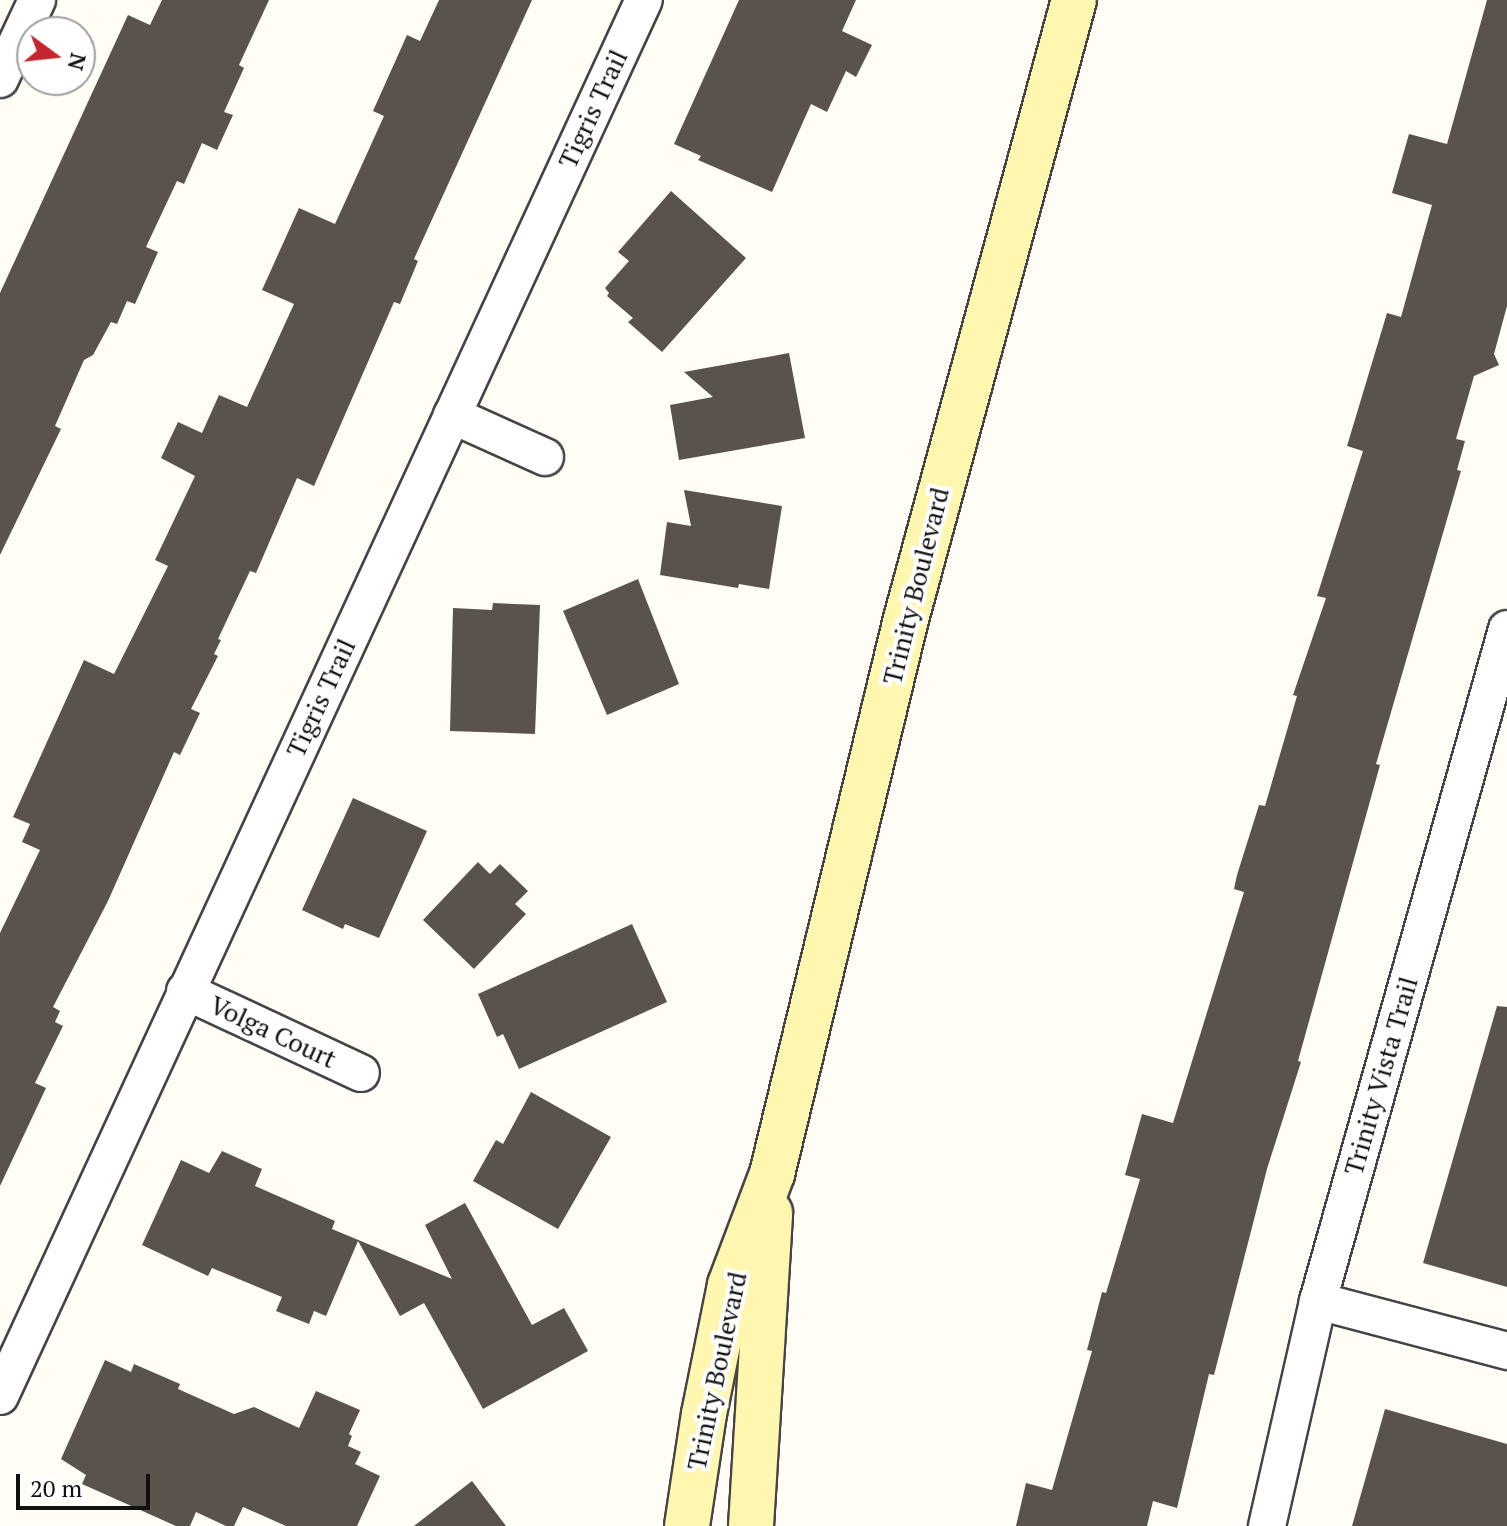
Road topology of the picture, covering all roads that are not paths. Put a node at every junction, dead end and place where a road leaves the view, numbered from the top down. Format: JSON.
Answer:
{"nodes":[{"id":1,"x":37,"y":0,"type":"edge"},
{"id":2,"x":644,"y":0,"type":"edge"},
{"id":3,"x":1074,"y":0,"type":"edge"},
{"id":4,"x":0,"y":79,"type":"edge"},
{"id":5,"x":452,"y":415,"type":"junction"},
{"id":6,"x":545,"y":457,"type":"dead end"},
{"id":7,"x":1507,"y":629,"type":"edge"},
{"id":8,"x":185,"y":991,"type":"junction"},
{"id":9,"x":361,"y":1073,"type":"dead end"},
{"id":10,"x":772,"y":1174,"type":"junction"},
{"id":11,"x":1318,"y":1301,"type":"junction"},
{"id":12,"x":1507,"y":1351,"type":"edge"},
{"id":13,"x":0,"y":1396,"type":"edge"},
{"id":14,"x":687,"y":1526,"type":"edge"},
{"id":15,"x":751,"y":1526,"type":"edge"},
{"id":16,"x":1267,"y":1526,"type":"edge"}],
"edges":[{"from":1,"to":4,"type":"street"},
{"from":2,"to":5,"type":"street","name":"Tigris Trail"},
{"from":3,"to":10,"type":"main road","name":"Trinity Boulevard"},
{"from":5,"to":6,"type":"street"},
{"from":5,"to":8,"type":"street","name":"Tigris Trail"},
{"from":7,"to":11,"type":"street","name":"Trinity Vista Trail"},
{"from":8,"to":9,"type":"street","name":"Volga Court"},
{"from":8,"to":13,"type":"street","name":"Tigris Trail"},
{"from":10,"to":14,"type":"main road","name":"Trinity Boulevard"},
{"from":10,"to":15,"type":"main road","name":"Trinity Boulevard"},
{"from":11,"to":12,"type":"street"},
{"from":11,"to":16,"type":"street","name":"Trinity Vista Trail"}]}
